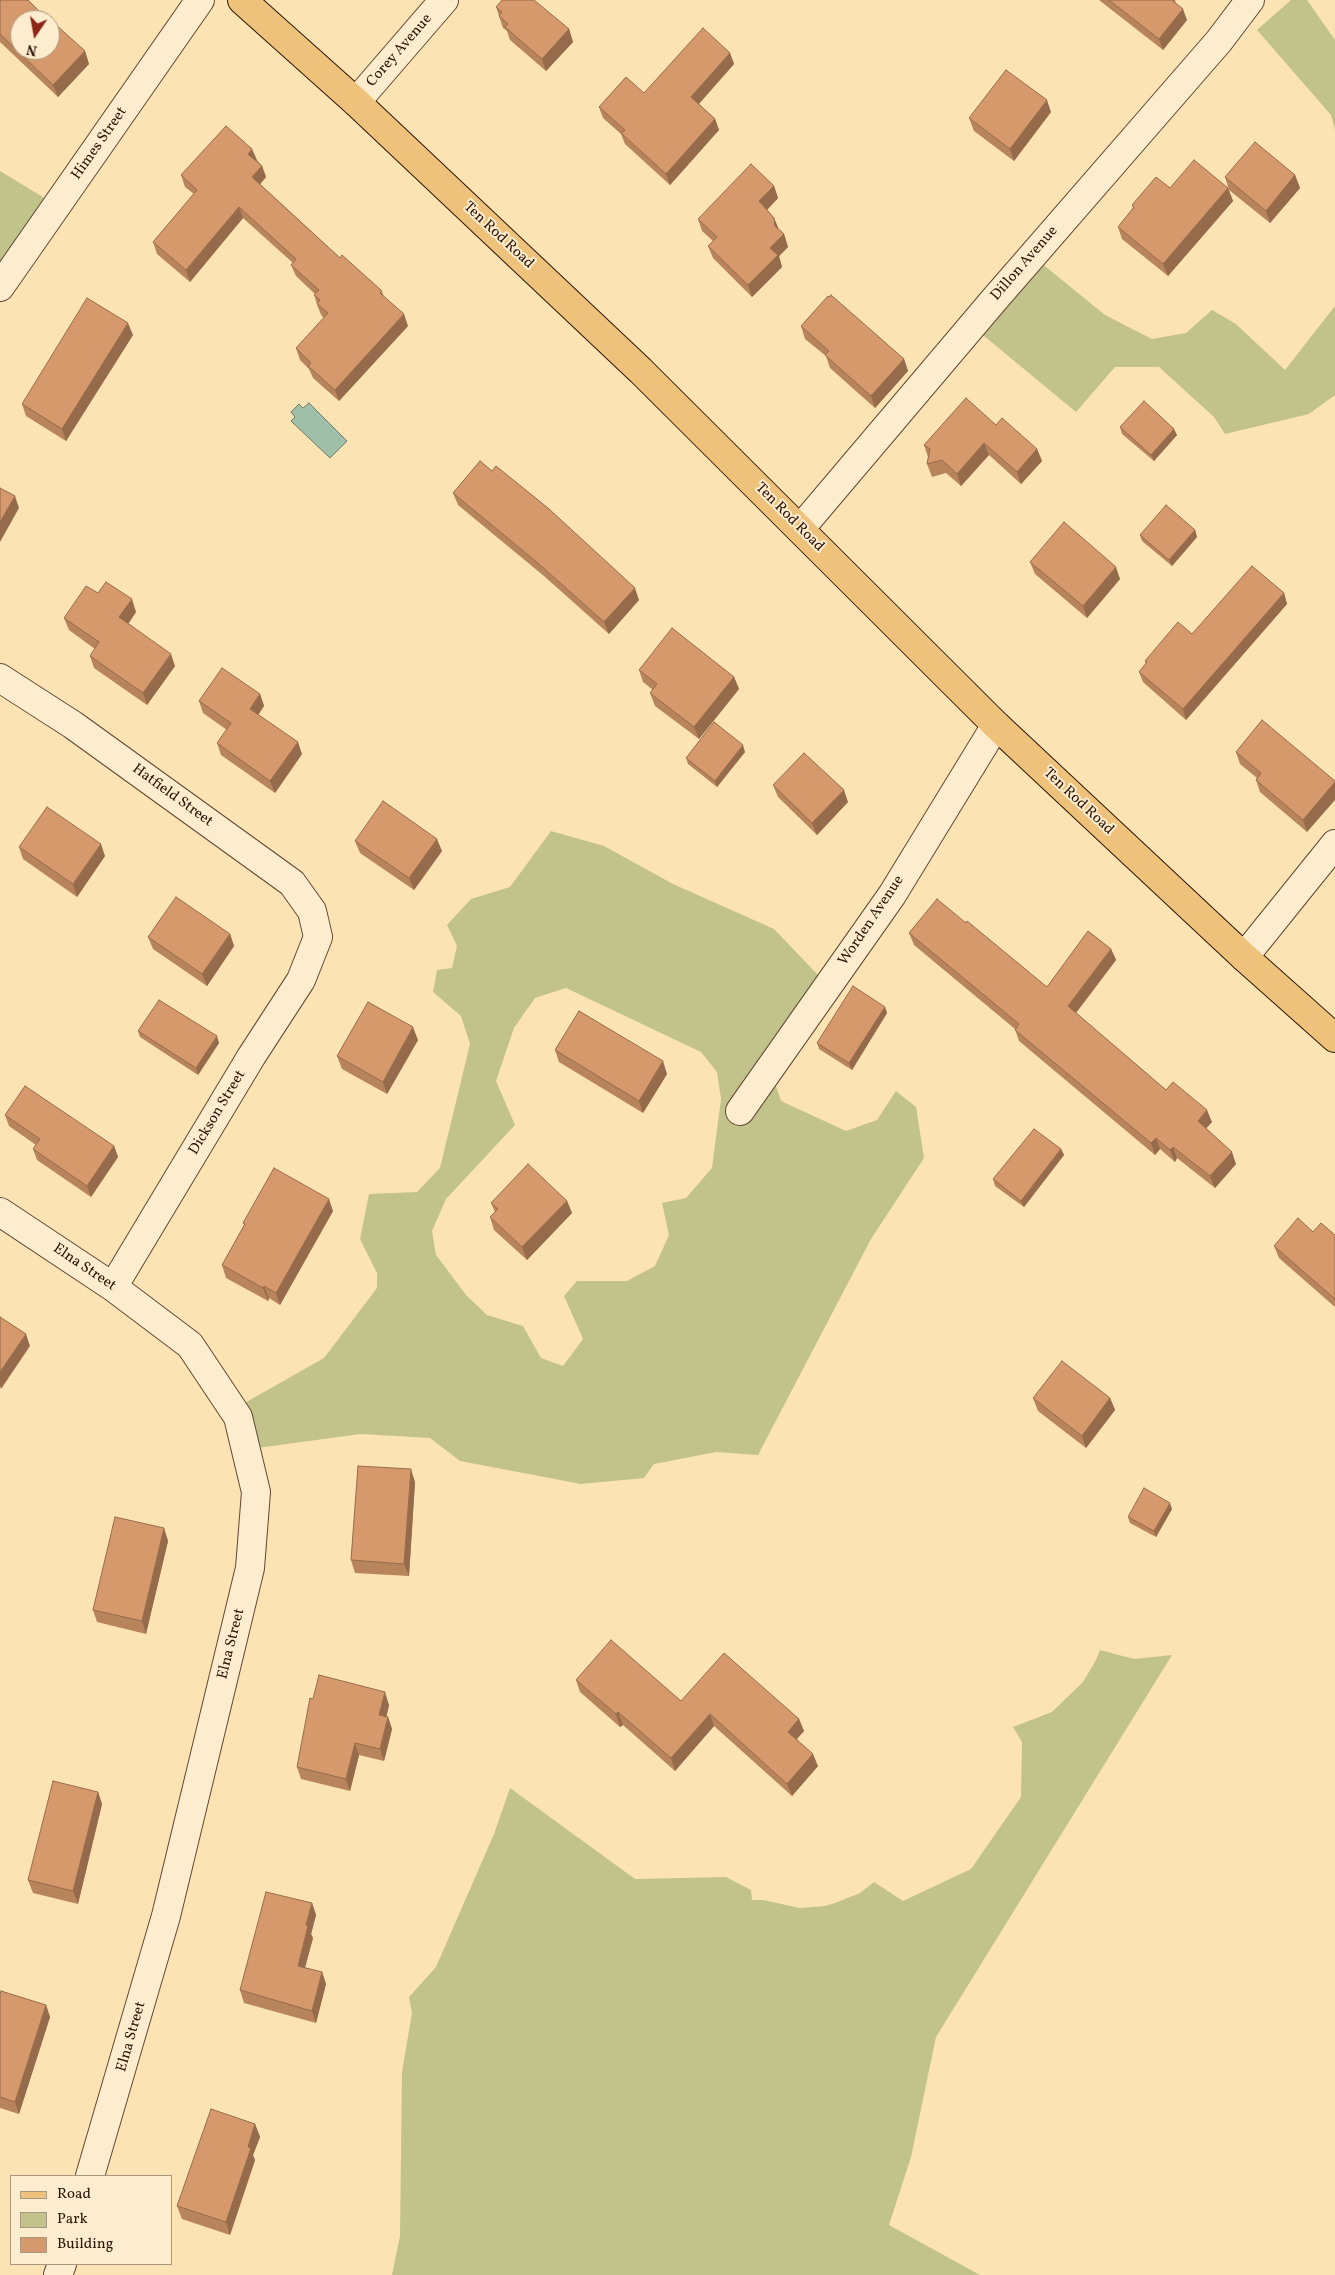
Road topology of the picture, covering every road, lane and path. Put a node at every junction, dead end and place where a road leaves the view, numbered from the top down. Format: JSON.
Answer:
{"nodes":[{"id":1,"x":200,"y":0,"type":"edge"},
{"id":2,"x":242,"y":0,"type":"edge"},
{"id":3,"x":444,"y":0,"type":"edge"},
{"id":4,"x":1250,"y":0,"type":"edge"},
{"id":5,"x":356,"y":102,"type":"junction"},
{"id":6,"x":0,"y":287,"type":"edge"},
{"id":7,"x":800,"y":529,"type":"junction"},
{"id":8,"x":0,"y":678,"type":"edge"},
{"id":9,"x":996,"y":725,"type":"junction"},
{"id":10,"x":1335,"y":844,"type":"edge"},
{"id":11,"x":318,"y":937,"type":"joint"},
{"id":12,"x":1244,"y":957,"type":"junction"},
{"id":13,"x":1335,"y":1038,"type":"edge"},
{"id":14,"x":740,"y":1111,"type":"dead end"},
{"id":15,"x":0,"y":1212,"type":"edge"},
{"id":16,"x":113,"y":1287,"type":"junction"},
{"id":17,"x":90,"y":2175,"type":"edge"}],
"edges":[{"from":1,"to":6,"type":"street","name":"Himes Street"},
{"from":2,"to":5,"type":"main road","name":"Ten Rod Road"},
{"from":3,"to":5,"type":"street","name":"Corey Avenue"},
{"from":4,"to":7,"type":"street","name":"Dillon Avenue"},
{"from":5,"to":7,"type":"main road","name":"Ten Rod Road"},
{"from":7,"to":9,"type":"main road","name":"Ten Rod Road"},
{"from":8,"to":11,"type":"street","name":"Hatfield Street"},
{"from":9,"to":12,"type":"main road","name":"Ten Rod Road"},
{"from":9,"to":14,"type":"street","name":"Worden Avenue"},
{"from":10,"to":12,"type":"street"},
{"from":11,"to":16,"type":"street","name":"Dickson Street"},
{"from":12,"to":13,"type":"main road","name":"Ten Rod Road"},
{"from":15,"to":16,"type":"street","name":"Elna Street"},
{"from":16,"to":17,"type":"street","name":"Elna Street"}]}
